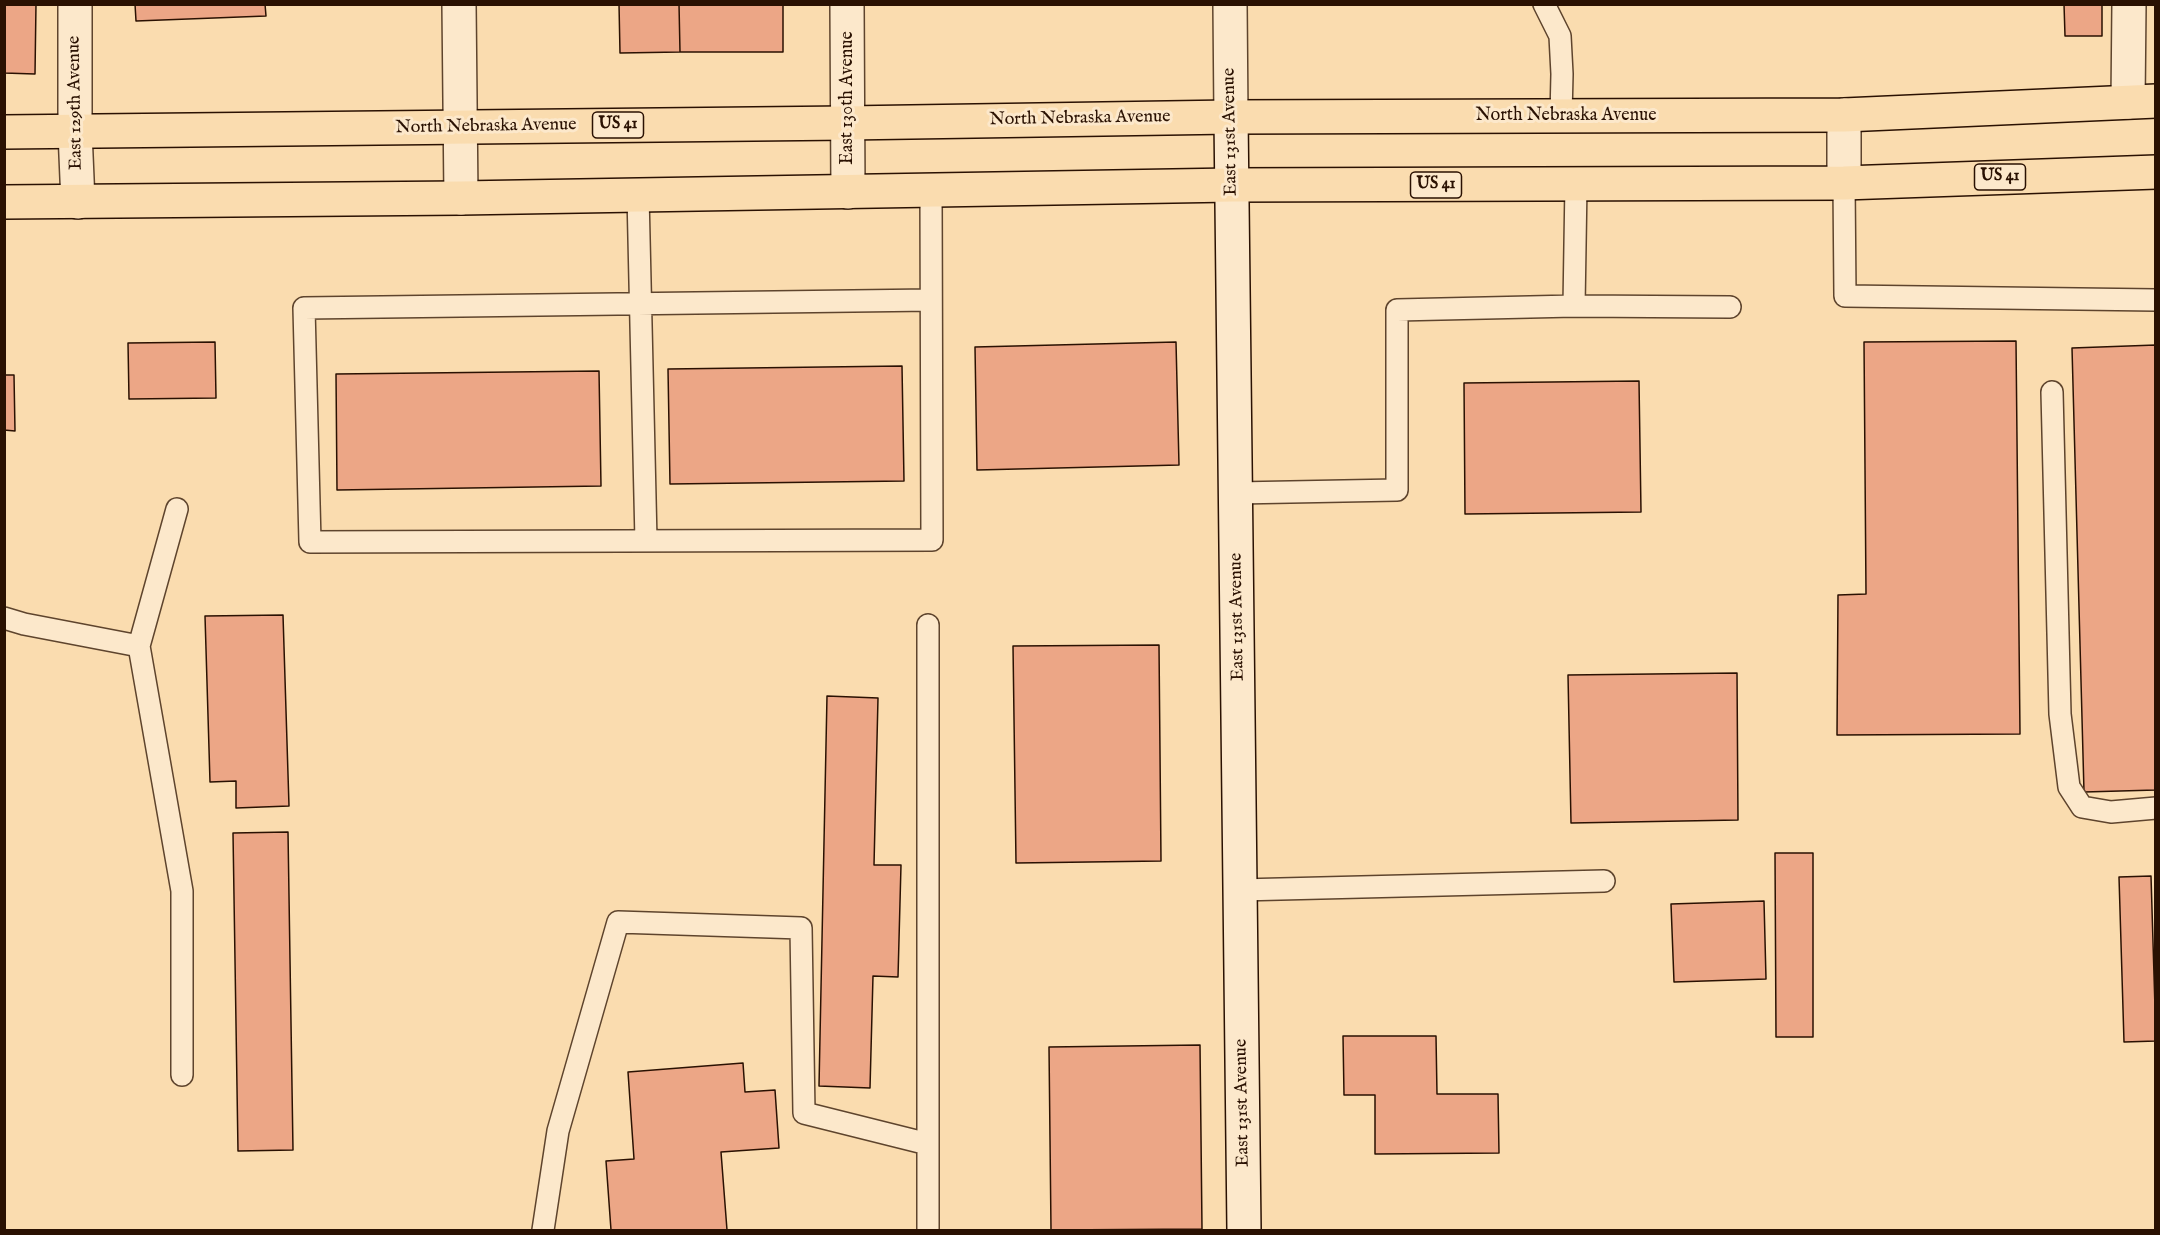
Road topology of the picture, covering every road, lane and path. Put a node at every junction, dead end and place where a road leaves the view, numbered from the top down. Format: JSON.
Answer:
{"nodes":[{"id":1,"x":75,"y":4,"type":"edge"},
{"id":2,"x":459,"y":4,"type":"edge"},
{"id":3,"x":847,"y":4,"type":"edge"},
{"id":4,"x":1230,"y":4,"type":"edge"},
{"id":5,"x":1544,"y":4,"type":"edge"},
{"id":6,"x":2129,"y":4,"type":"edge"},
{"id":7,"x":2142,"y":102,"type":"edge"},
{"id":8,"x":1844,"y":115,"type":"junction"},
{"id":9,"x":1561,"y":116,"type":"junction"},
{"id":10,"x":1231,"y":117,"type":"junction"},
{"id":11,"x":847,"y":123,"type":"junction"},
{"id":12,"x":461,"y":127,"type":"junction"},
{"id":13,"x":4,"y":132,"type":"edge"},
{"id":14,"x":75,"y":132,"type":"junction"},
{"id":15,"x":2156,"y":172,"type":"edge"},
{"id":16,"x":1844,"y":183,"type":"junction"},
{"id":17,"x":1576,"y":184,"type":"junction"},
{"id":18,"x":1232,"y":185,"type":"junction"},
{"id":19,"x":931,"y":190,"type":"junction"},
{"id":20,"x":848,"y":192,"type":"junction"},
{"id":21,"x":638,"y":195,"type":"junction"},
{"id":22,"x":461,"y":198,"type":"junction"},
{"id":23,"x":4,"y":201,"type":"edge"},
{"id":24,"x":78,"y":202,"type":"junction"},
{"id":25,"x":931,"y":300,"type":"junction"},
{"id":26,"x":2156,"y":300,"type":"edge"},
{"id":27,"x":641,"y":304,"type":"junction"},
{"id":28,"x":1574,"y":306,"type":"junction"},
{"id":29,"x":1730,"y":307,"type":"dead end"},
{"id":30,"x":2052,"y":392,"type":"dead end"},
{"id":31,"x":1236,"y":493,"type":"junction"},
{"id":32,"x":177,"y":509,"type":"dead end"},
{"id":33,"x":646,"y":541,"type":"junction"},
{"id":34,"x":4,"y":618,"type":"edge"},
{"id":35,"x":928,"y":625,"type":"dead end"},
{"id":36,"x":139,"y":646,"type":"junction"},
{"id":37,"x":2156,"y":808,"type":"edge"},
{"id":38,"x":1605,"y":881,"type":"dead end"},
{"id":39,"x":1240,"y":891,"type":"junction"},
{"id":40,"x":182,"y":1075,"type":"dead end"},
{"id":41,"x":928,"y":1144,"type":"junction"},
{"id":42,"x":543,"y":1230,"type":"edge"},
{"id":43,"x":928,"y":1230,"type":"edge"},
{"id":44,"x":1244,"y":1230,"type":"edge"}],
"edges":[{"from":1,"to":14,"type":"street","name":"East 129th Avenue"},
{"from":2,"to":12,"type":"street"},
{"from":3,"to":11,"type":"street","name":"East 130th Avenue"},
{"from":4,"to":10,"type":"street","name":"East 131st Avenue"},
{"from":5,"to":9,"type":"lane"},
{"from":6,"to":7,"type":"street"},
{"from":7,"to":8,"type":"main road","name":"North Nebraska Avenue","number":"US 41"},
{"from":8,"to":9,"type":"main road","name":"North Nebraska Avenue","number":"US 41"},
{"from":8,"to":16,"type":"street"},
{"from":9,"to":10,"type":"main road","name":"North Nebraska Avenue","number":"US 41"},
{"from":10,"to":11,"type":"main road","name":"North Nebraska Avenue","number":"US 41"},
{"from":10,"to":18,"type":"street","name":"East 131st Avenue"},
{"from":11,"to":12,"type":"main road","name":"North Nebraska Avenue","number":"US 41"},
{"from":11,"to":20,"type":"street","name":"East 130th Avenue"},
{"from":12,"to":14,"type":"main road","name":"North Nebraska Avenue","number":"US 41"},
{"from":12,"to":22,"type":"street"},
{"from":13,"to":14,"type":"main road","name":"North Nebraska Avenue","number":"US 41"},
{"from":14,"to":24,"type":"street","name":"East 129th Avenue"},
{"from":15,"to":16,"type":"main road","number":"US 41"},
{"from":16,"to":17,"type":"main road","number":"US 41"},
{"from":16,"to":26,"type":"lane"},
{"from":17,"to":18,"type":"main road","number":"US 41"},
{"from":17,"to":28,"type":"lane"},
{"from":18,"to":19,"type":"main road","number":"US 41"},
{"from":18,"to":31,"type":"street","name":"East 131st Avenue"},
{"from":19,"to":20,"type":"main road","number":"US 41"},
{"from":19,"to":25,"type":"lane"},
{"from":20,"to":21,"type":"main road","number":"US 41"},
{"from":21,"to":22,"type":"main road","number":"US 41"},
{"from":21,"to":27,"type":"lane"},
{"from":22,"to":24,"type":"main road","number":"US 41"},
{"from":23,"to":24,"type":"main road","number":"US 41"},
{"from":25,"to":27,"type":"lane"},
{"from":25,"to":33,"type":"lane"},
{"from":27,"to":33,"type":"lane"},
{"from":27,"to":33,"type":"lane"},
{"from":28,"to":29,"type":"lane"},
{"from":28,"to":31,"type":"lane"},
{"from":30,"to":37,"type":"lane"},
{"from":31,"to":39,"type":"street","name":"East 131st Avenue"},
{"from":32,"to":36,"type":"lane"},
{"from":34,"to":36,"type":"lane"},
{"from":35,"to":41,"type":"lane"},
{"from":36,"to":40,"type":"lane"},
{"from":38,"to":39,"type":"lane"},
{"from":39,"to":44,"type":"street","name":"East 131st Avenue"},
{"from":41,"to":42,"type":"lane"},
{"from":41,"to":43,"type":"lane"}]}
